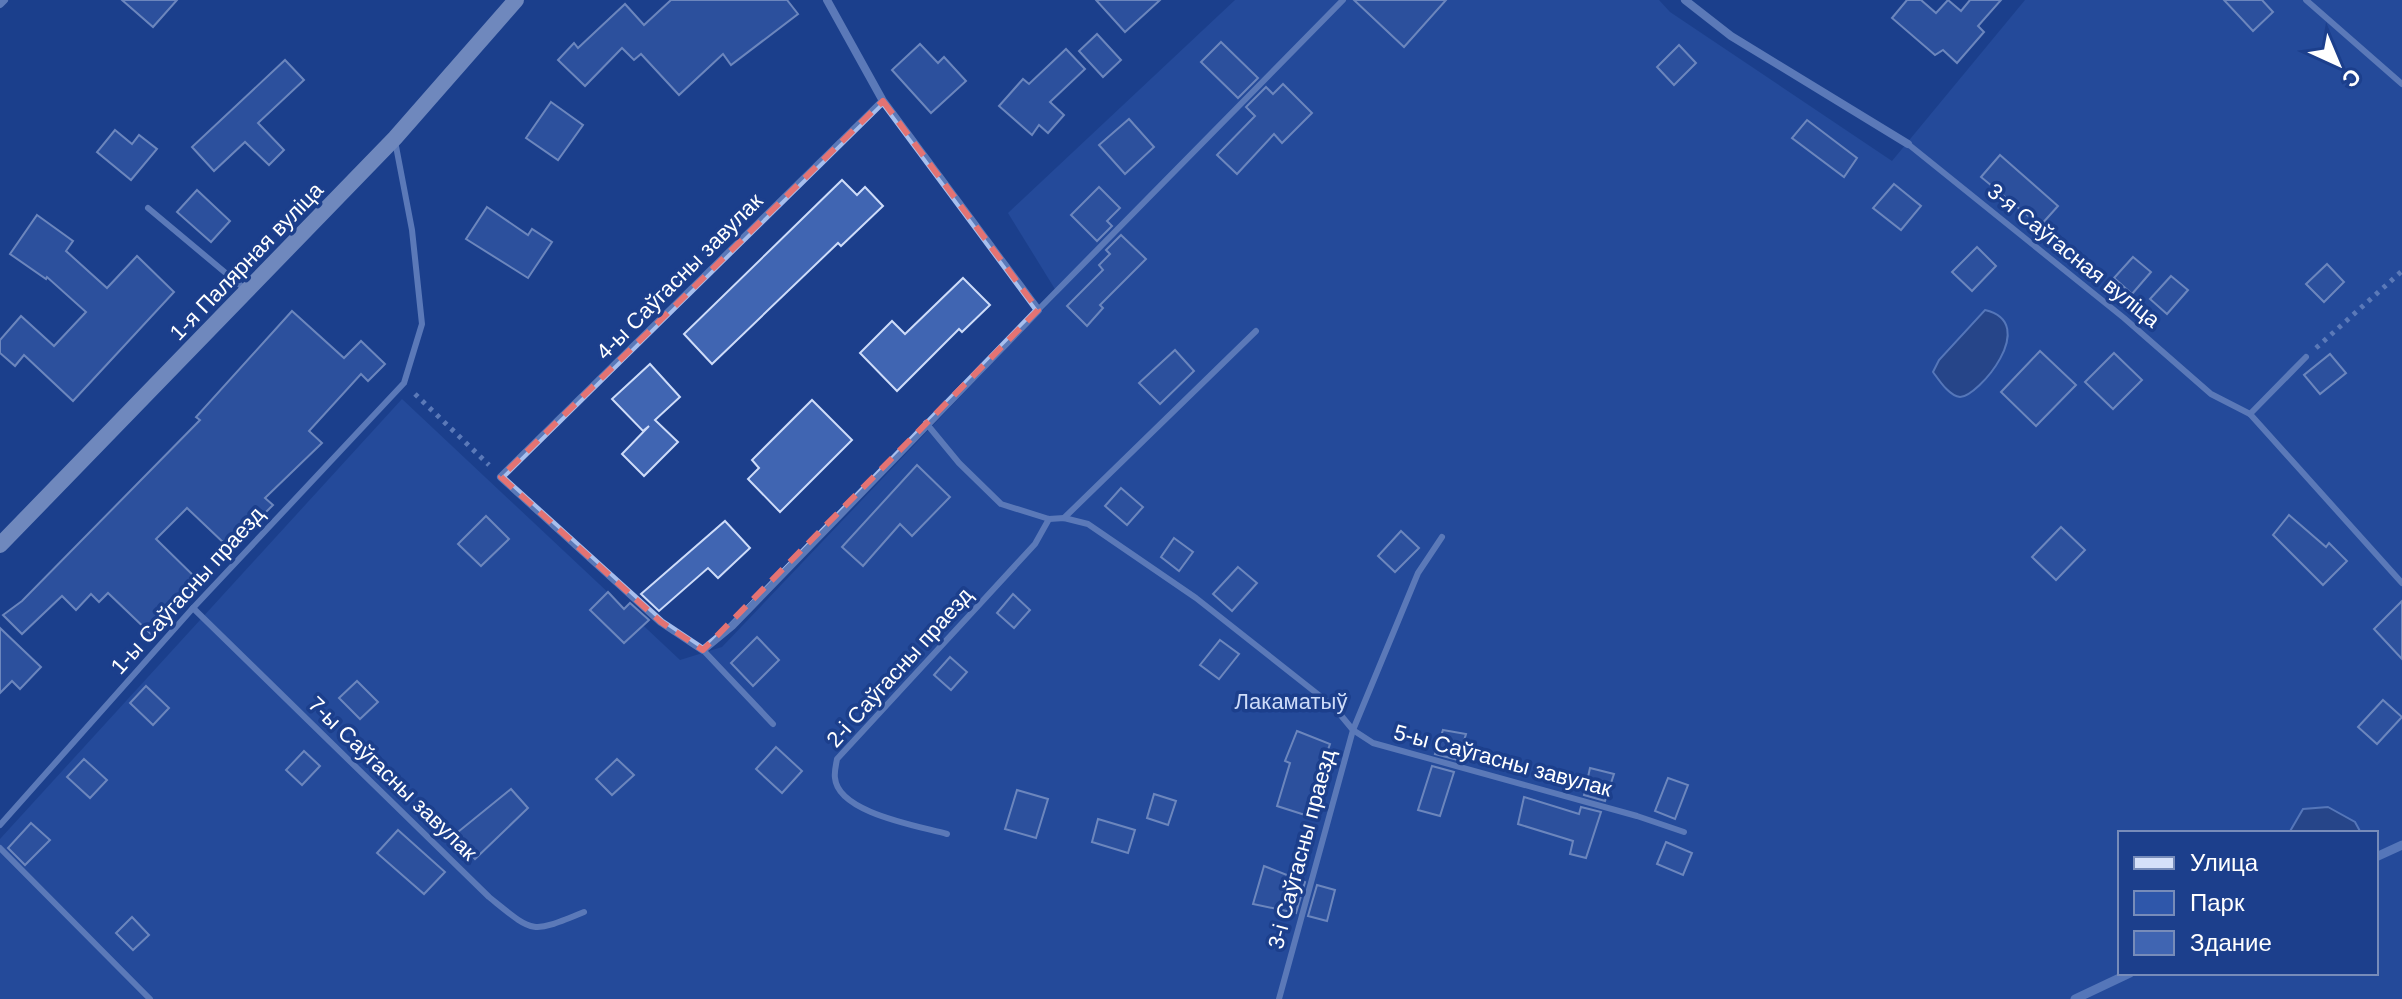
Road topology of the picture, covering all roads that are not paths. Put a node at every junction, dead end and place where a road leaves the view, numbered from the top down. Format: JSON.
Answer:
{"nodes":[{"id":1,"x":516,"y":0,"type":"edge"},
{"id":2,"x":827,"y":0,"type":"edge"},
{"id":3,"x":1343,"y":0,"type":"edge"},
{"id":4,"x":1685,"y":0,"type":"edge"},
{"id":5,"x":2306,"y":0,"type":"edge"},
{"id":6,"x":2402,"y":84,"type":"edge"},
{"id":7,"x":883,"y":101,"type":"junction"},
{"id":8,"x":395,"y":138,"type":"junction"},
{"id":9,"x":1908,"y":144,"type":"joint"},
{"id":10,"x":148,"y":208,"type":"dead end"},
{"id":11,"x":248,"y":292,"type":"junction"},
{"id":12,"x":1038,"y":310,"type":"junction"},
{"id":13,"x":1256,"y":331,"type":"dead end"},
{"id":14,"x":2306,"y":357,"type":"road end"},
{"id":15,"x":2250,"y":414,"type":"junction"},
{"id":16,"x":926,"y":422,"type":"junction"},
{"id":17,"x":1064,"y":518,"type":"junction"},
{"id":18,"x":1049,"y":519,"type":"junction"},
{"id":19,"x":1442,"y":537,"type":"dead end"},
{"id":20,"x":0,"y":545,"type":"edge"},
{"id":21,"x":2402,"y":583,"type":"edge"},
{"id":22,"x":193,"y":608,"type":"junction"},
{"id":23,"x":703,"y":650,"type":"junction"},
{"id":24,"x":773,"y":724,"type":"dead end"},
{"id":25,"x":1353,"y":730,"type":"junction"},
{"id":26,"x":0,"y":825,"type":"edge"},
{"id":27,"x":1684,"y":832,"type":"dead end"},
{"id":28,"x":947,"y":834,"type":"dead end"},
{"id":29,"x":0,"y":848,"type":"edge"},
{"id":30,"x":584,"y":912,"type":"dead end"},
{"id":31,"x":150,"y":999,"type":"edge"},
{"id":32,"x":1279,"y":999,"type":"edge"}],
"edges":[{"from":1,"to":8,"type":"street","name":"1-я Палярная вуліца"},
{"from":2,"to":7,"type":"street"},
{"from":3,"to":12,"type":"lane"},
{"from":4,"to":9,"type":"street","name":"3-я Саўгасная вуліца"},
{"from":5,"to":6,"type":"lane"},
{"from":7,"to":12,"type":"street"},
{"from":7,"to":23,"type":"street","name":"4-ы Саўгасны завулак"},
{"from":8,"to":11,"type":"street","name":"1-я Палярная вуліца"},
{"from":8,"to":22,"type":"lane","name":"1-ы Саўгасны праезд"},
{"from":9,"to":15,"type":"lane","name":"3-я Саўгасная вуліца"},
{"from":10,"to":11,"type":"lane"},
{"from":11,"to":20,"type":"street","name":"1-я Палярная вуліца"},
{"from":12,"to":16,"type":"street"},
{"from":13,"to":17,"type":"lane"},
{"from":14,"to":15,"type":"lane"},
{"from":15,"to":21,"type":"lane","name":"3-я Саўгасная вуліца"},
{"from":16,"to":18,"type":"lane"},
{"from":16,"to":23,"type":"street"},
{"from":17,"to":18,"type":"lane","name":"5-ы Саўгасны завулак"},
{"from":17,"to":25,"type":"lane","name":"5-ы Саўгасны завулак"},
{"from":18,"to":28,"type":"lane","name":"2-і Саўгасны праезд"},
{"from":19,"to":25,"type":"lane","name":"3-і Саўгасны праезд"},
{"from":22,"to":26,"type":"lane","name":"1-ы Саўгасны праезд"},
{"from":22,"to":30,"type":"lane","name":"7-ы Саўгасны завулак"},
{"from":23,"to":24,"type":"lane"},
{"from":25,"to":27,"type":"lane","name":"5-ы Саўгасны завулак"},
{"from":25,"to":32,"type":"lane","name":"3-і Саўгасны праезд"},
{"from":29,"to":31,"type":"lane"}]}
